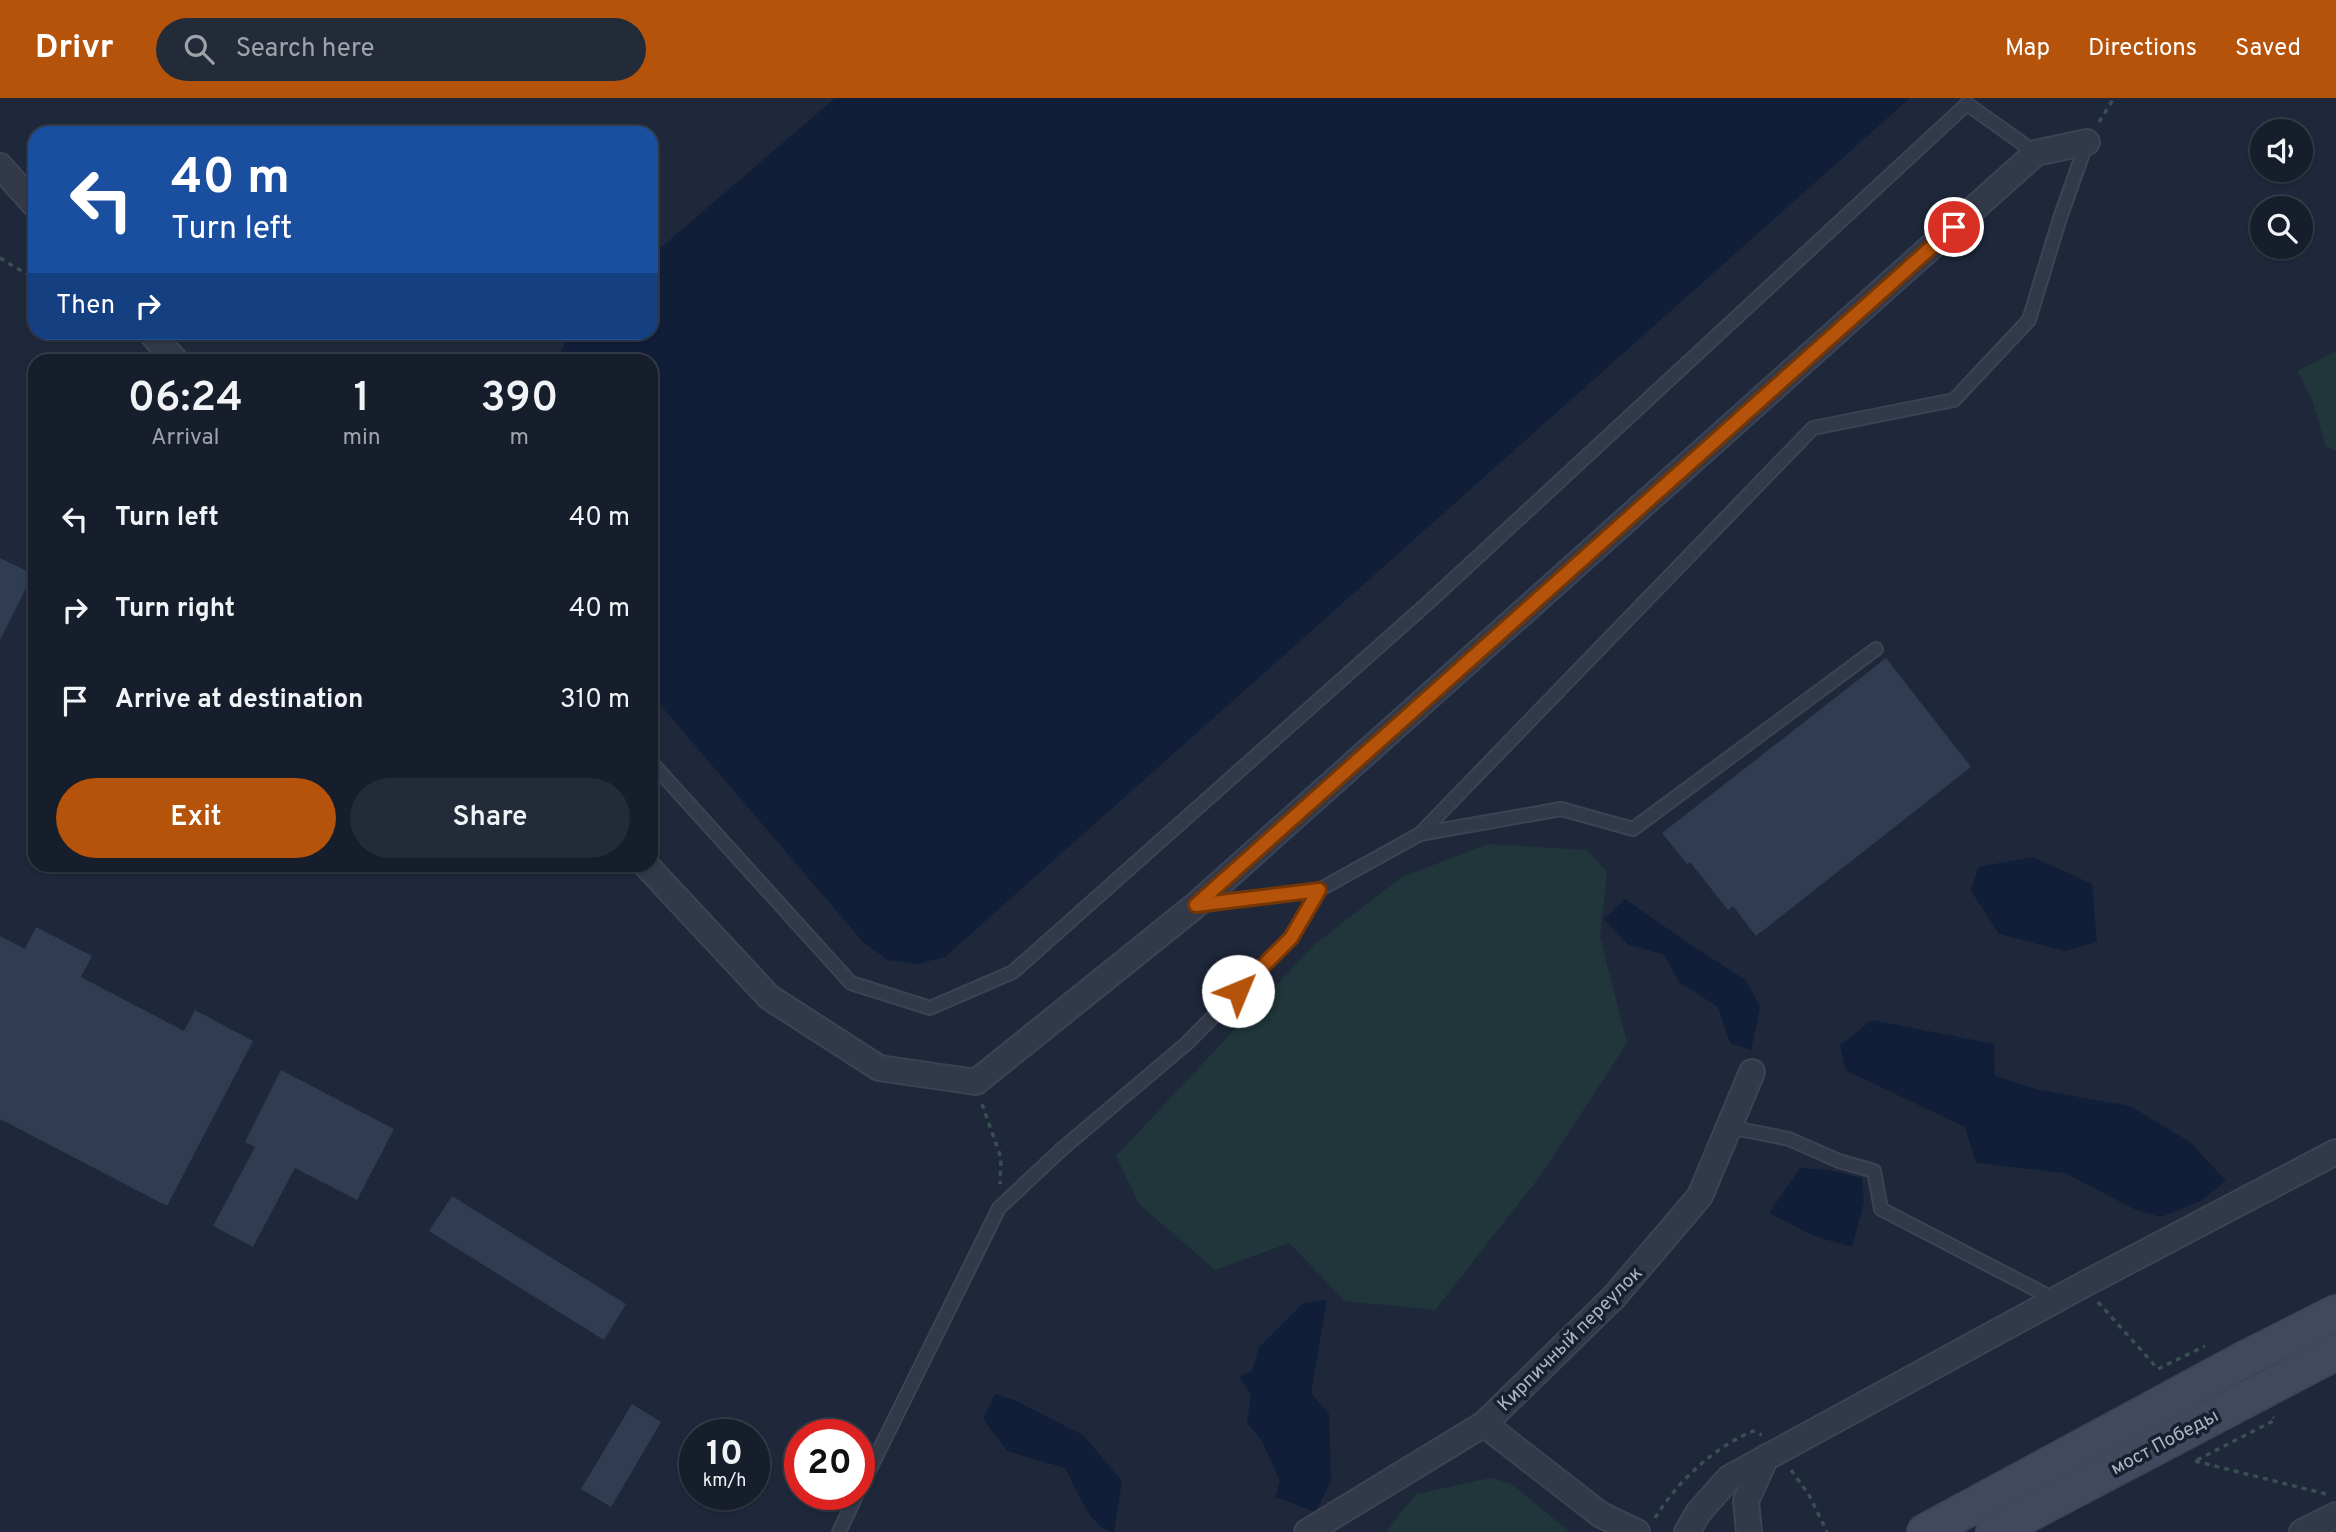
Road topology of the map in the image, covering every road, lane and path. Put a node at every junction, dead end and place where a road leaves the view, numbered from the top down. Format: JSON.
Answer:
{"nodes":[{"id":1,"x":2114,"y":98,"type":"edge"},
{"id":2,"x":2087,"y":142,"type":"junction"},
{"id":3,"x":2036,"y":153,"type":"junction"},
{"id":4,"x":0,"y":166,"type":"edge"},
{"id":5,"x":28,"y":197,"type":"edge"},
{"id":6,"x":0,"y":258,"type":"edge"},
{"id":7,"x":28,"y":275,"type":"edge"},
{"id":8,"x":157,"y":340,"type":"edge"},
{"id":9,"x":170,"y":354,"type":"edge"},
{"id":10,"x":1876,"y":649,"type":"dead end"},
{"id":11,"x":658,"y":770,"type":"edge"},
{"id":12,"x":1420,"y":834,"type":"junction"},
{"id":13,"x":652,"y":872,"type":"edge"},
{"id":14,"x":1319,"y":890,"type":"junction"},
{"id":15,"x":1196,"y":905,"type":"junction"},
{"id":16,"x":1752,"y":1072,"type":"dead end"},
{"id":17,"x":976,"y":1082,"type":"junction"},
{"id":18,"x":1729,"y":1127,"type":"junction"},
{"id":19,"x":2336,"y":1152,"type":"edge"},
{"id":20,"x":999,"y":1208,"type":"junction"},
{"id":21,"x":2081,"y":1286,"type":"junction"},
{"id":22,"x":2056,"y":1300,"type":"junction"},
{"id":23,"x":2336,"y":1313,"type":"edge"},
{"id":24,"x":2336,"y":1352,"type":"edge"},
{"id":25,"x":2158,"y":1369,"type":"dead end"},
{"id":26,"x":1484,"y":1424,"type":"junction"},
{"id":27,"x":1766,"y":1457,"type":"junction"},
{"id":28,"x":875,"y":1459,"type":"edge"},
{"id":29,"x":2196,"y":1461,"type":"dead end"},
{"id":30,"x":2336,"y":1497,"type":"edge"},
{"id":31,"x":850,"y":1510,"type":"edge"},
{"id":32,"x":2336,"y":1515,"type":"edge"},
{"id":33,"x":839,"y":1532,"type":"edge"},
{"id":34,"x":1307,"y":1532,"type":"edge"},
{"id":35,"x":1637,"y":1532,"type":"edge"},
{"id":36,"x":1687,"y":1532,"type":"edge"},
{"id":37,"x":1749,"y":1532,"type":"edge"},
{"id":38,"x":1925,"y":1532,"type":"edge"},
{"id":39,"x":1994,"y":1532,"type":"edge"},
{"id":40,"x":2302,"y":1532,"type":"edge"}],
"edges":[{"from":1,"to":2,"type":"path"},
{"from":2,"to":3,"type":"street"},
{"from":2,"to":12,"type":"lane"},
{"from":3,"to":11,"type":"lane"},
{"from":3,"to":15,"type":"street"},
{"from":4,"to":5,"type":"street"},
{"from":6,"to":7,"type":"path"},
{"from":8,"to":9,"type":"street"},
{"from":10,"to":12,"type":"lane"},
{"from":12,"to":14,"type":"lane"},
{"from":13,"to":17,"type":"street"},
{"from":14,"to":15,"type":"lane"},
{"from":14,"to":20,"type":"lane"},
{"from":15,"to":17,"type":"street"},
{"from":16,"to":18,"type":"street","name":"Кирпичный переулок"},
{"from":17,"to":20,"type":"path"},
{"from":18,"to":22,"type":"lane"},
{"from":18,"to":26,"type":"street","name":"Кирпичный переулок"},
{"from":19,"to":21,"type":"street"},
{"from":20,"to":28,"type":"lane"},
{"from":21,"to":22,"type":"street"},
{"from":21,"to":25,"type":"path"},
{"from":22,"to":27,"type":"street"},
{"from":23,"to":38,"type":"main road"},
{"from":24,"to":39,"type":"main road","name":"мост Победы"},
{"from":26,"to":34,"type":"street","name":"Кирпичный переулок"},
{"from":26,"to":35,"type":"street"},
{"from":27,"to":36,"type":"street"},
{"from":27,"to":37,"type":"street"},
{"from":29,"to":30,"type":"path"},
{"from":31,"to":33,"type":"lane"},
{"from":32,"to":40,"type":"street"}]}
